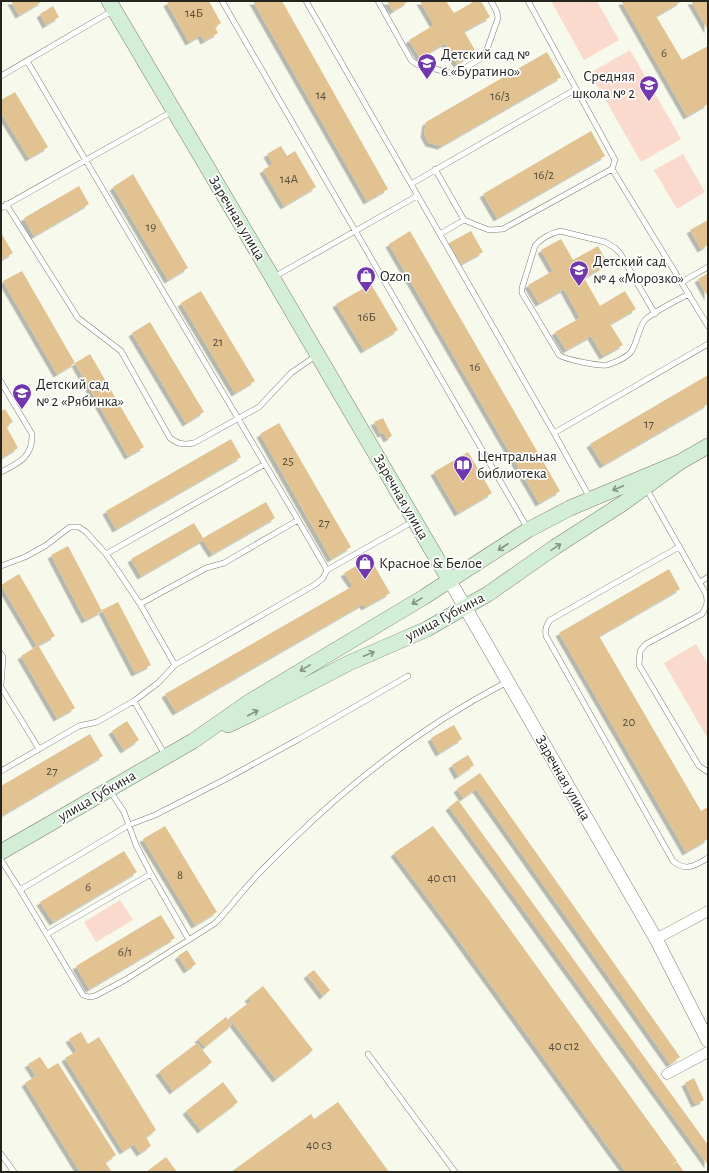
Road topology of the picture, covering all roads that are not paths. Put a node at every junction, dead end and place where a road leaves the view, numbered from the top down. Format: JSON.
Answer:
{"nodes":[{"id":1,"x":222,"y":1,"type":"edge"},
{"id":2,"x":306,"y":1,"type":"edge"},
{"id":3,"x":378,"y":1,"type":"edge"},
{"id":4,"x":491,"y":1,"type":"edge"},
{"id":5,"x":528,"y":1,"type":"edge"},
{"id":6,"x":111,"y":6,"type":"edge"},
{"id":7,"x":27,"y":61,"type":"junction"},
{"id":8,"x":1,"y":76,"type":"edge"},
{"id":9,"x":576,"y":89,"type":"junction"},
{"id":10,"x":173,"y":110,"type":"junction"},
{"id":11,"x":85,"y":160,"type":"junction"},
{"id":12,"x":435,"y":169,"type":"junction"},
{"id":13,"x":612,"y":170,"type":"junction"},
{"id":14,"x":410,"y":184,"type":"junction"},
{"id":15,"x":417,"y":196,"type":"junction"},
{"id":16,"x":6,"y":204,"type":"junction"},
{"id":17,"x":1,"y":208,"type":"edge"},
{"id":18,"x":464,"y":220,"type":"junction"},
{"id":19,"x":354,"y":230,"type":"junction"},
{"id":20,"x":440,"y":234,"type":"junction"},
{"id":21,"x":708,"y":266,"type":"edge"},
{"id":22,"x":272,"y":277,"type":"junction"},
{"id":23,"x":682,"y":282,"type":"junction"},
{"id":24,"x":689,"y":294,"type":"junction"},
{"id":25,"x":655,"y":314,"type":"junction"},
{"id":26,"x":708,"y":326,"type":"edge"},
{"id":27,"x":708,"y":344,"type":"edge"},
{"id":28,"x":318,"y":355,"type":"junction"},
{"id":29,"x":1,"y":382,"type":"edge"},
{"id":30,"x":239,"y":418,"type":"junction"},
{"id":31,"x":554,"y":433,"type":"junction"},
{"id":32,"x":707,"y":448,"type":"edge"},
{"id":33,"x":680,"y":462,"type":"junction"},
{"id":34,"x":265,"y":464,"type":"junction"},
{"id":35,"x":1,"y":472,"type":"edge"},
{"id":36,"x":646,"y":486,"type":"junction"},
{"id":37,"x":591,"y":499,"type":"junction"},
{"id":38,"x":298,"y":520,"type":"junction"},
{"id":39,"x":415,"y":520,"type":"junction"},
{"id":40,"x":528,"y":530,"type":"junction"},
{"id":41,"x":679,"y":546,"type":"junction"},
{"id":42,"x":106,"y":554,"type":"junction"},
{"id":43,"x":1,"y":566,"type":"edge"},
{"id":44,"x":327,"y":570,"type":"junction"},
{"id":45,"x":708,"y":578,"type":"edge"},
{"id":46,"x":450,"y":581,"type":"junction"},
{"id":47,"x":700,"y":582,"type":"junction"},
{"id":48,"x":707,"y":594,"type":"edge"},
{"id":49,"x":140,"y":604,"type":"junction"},
{"id":50,"x":465,"y":607,"type":"junction"},
{"id":51,"x":1,"y":654,"type":"edge"},
{"id":52,"x":175,"y":665,"type":"junction"},
{"id":53,"x":408,"y":676,"type":"dead end"},
{"id":54,"x":508,"y":681,"type":"junction"},
{"id":55,"x":1,"y":686,"type":"edge"},
{"id":56,"x":134,"y":701,"type":"junction"},
{"id":57,"x":193,"y":741,"type":"junction"},
{"id":58,"x":39,"y":749,"type":"junction"},
{"id":59,"x":166,"y":756,"type":"junction"},
{"id":60,"x":1,"y":771,"type":"edge"},
{"id":61,"x":708,"y":772,"type":"edge"},
{"id":62,"x":110,"y":789,"type":"junction"},
{"id":63,"x":129,"y":825,"type":"junction"},
{"id":64,"x":1,"y":852,"type":"edge"},
{"id":65,"x":708,"y":858,"type":"edge"},
{"id":66,"x":1,"y":860,"type":"edge"},
{"id":67,"x":151,"y":874,"type":"junction"},
{"id":68,"x":20,"y":890,"type":"junction"},
{"id":69,"x":708,"y":911,"type":"edge"},
{"id":70,"x":47,"y":934,"type":"junction"},
{"id":71,"x":656,"y":939,"type":"junction"},
{"id":72,"x":189,"y":940,"type":"junction"},
{"id":73,"x":708,"y":1041,"type":"edge"},
{"id":74,"x":708,"y":1052,"type":"edge"},
{"id":75,"x":368,"y":1054,"type":"dead end"},
{"id":76,"x":667,"y":1074,"type":"dead end"},
{"id":77,"x":1,"y":1154,"type":"edge"},
{"id":78,"x":14,"y":1172,"type":"edge"},
{"id":79,"x":455,"y":1172,"type":"edge"}],
"edges":[{"from":1,"to":19,"type":"lane"},
{"from":2,"to":14,"type":"lane"},
{"from":3,"to":4,"type":"lane"},
{"from":5,"to":9,"type":"lane"},
{"from":6,"to":7,"type":"lane"},
{"from":6,"to":10,"type":"main road","name":"Заречная улица"},
{"from":7,"to":8,"type":"lane"},
{"from":7,"to":11,"type":"lane"},
{"from":9,"to":12,"type":"lane"},
{"from":9,"to":13,"type":"lane"},
{"from":10,"to":11,"type":"lane"},
{"from":10,"to":22,"type":"main road","name":"Заречная улица"},
{"from":11,"to":16,"type":"lane"},
{"from":11,"to":30,"type":"lane"},
{"from":12,"to":14,"type":"lane"},
{"from":12,"to":18,"type":"lane"},
{"from":13,"to":18,"type":"lane"},
{"from":13,"to":23,"type":"lane"},
{"from":14,"to":15,"type":"lane"},
{"from":15,"to":19,"type":"lane"},
{"from":15,"to":20,"type":"lane"},
{"from":16,"to":17,"type":"lane"},
{"from":16,"to":30,"type":"lane"},
{"from":18,"to":20,"type":"lane"},
{"from":19,"to":22,"type":"lane"},
{"from":19,"to":40,"type":"lane"},
{"from":20,"to":31,"type":"lane"},
{"from":21,"to":23,"type":"lane"},
{"from":22,"to":28,"type":"main road","name":"Заречная улица"},
{"from":23,"to":24,"type":"lane"},
{"from":24,"to":25,"type":"lane"},
{"from":24,"to":26,"type":"lane"},
{"from":25,"to":25,"type":"lane"},
{"from":27,"to":31,"type":"lane"},
{"from":28,"to":30,"type":"lane"},
{"from":28,"to":39,"type":"main road","name":"Заречная улица"},
{"from":29,"to":35,"type":"lane"},
{"from":30,"to":34,"type":"lane"},
{"from":31,"to":37,"type":"lane"},
{"from":32,"to":33,"type":"main road","name":"улица Губкина"},
{"from":33,"to":36,"type":"main road","name":"улица Губкина"},
{"from":33,"to":37,"type":"main road","name":"улица Губкина","one_way":true},
{"from":34,"to":38,"type":"lane"},
{"from":34,"to":42,"type":"lane"},
{"from":36,"to":41,"type":"lane"},
{"from":50,"to":36,"type":"main road","name":"улица Губкина","one_way":true},
{"from":37,"to":40,"type":"main road","name":"улица Губкина"},
{"from":38,"to":44,"type":"lane"},
{"from":38,"to":49,"type":"lane"},
{"from":39,"to":44,"type":"lane"},
{"from":39,"to":46,"type":"main road","name":"Заречная улица"},
{"from":40,"to":46,"type":"main road","name":"улица Губкина","one_way":true},
{"from":41,"to":47,"type":"lane"},
{"from":41,"to":65,"type":"lane"},
{"from":42,"to":43,"type":"lane"},
{"from":42,"to":49,"type":"lane"},
{"from":44,"to":52,"type":"lane"},
{"from":45,"to":47,"type":"lane"},
{"from":46,"to":50,"type":"street","name":"Заречная улица"},
{"from":46,"to":57,"type":"main road","name":"улица Губкина","one_way":true},
{"from":47,"to":48,"type":"lane"},
{"from":48,"to":61,"type":"lane"},
{"from":49,"to":52,"type":"lane"},
{"from":50,"to":54,"type":"street","name":"Заречная улица"},
{"from":57,"to":50,"type":"main road","name":"улица Губкина","one_way":true},
{"from":51,"to":55,"type":"lane"},
{"from":52,"to":56,"type":"lane"},
{"from":53,"to":63,"type":"lane"},
{"from":54,"to":71,"type":"street","name":"Заречная улица"},
{"from":54,"to":72,"type":"lane"},
{"from":55,"to":58,"type":"lane"},
{"from":56,"to":58,"type":"lane"},
{"from":56,"to":59,"type":"lane"},
{"from":57,"to":59,"type":"main road","name":"улица Губкина"},
{"from":58,"to":60,"type":"lane"},
{"from":59,"to":62,"type":"main road","name":"улица Губкина"},
{"from":62,"to":63,"type":"lane"},
{"from":62,"to":64,"type":"main road","name":"улица Губкина"},
{"from":63,"to":67,"type":"lane"},
{"from":63,"to":68,"type":"lane"},
{"from":66,"to":68,"type":"lane"},
{"from":67,"to":70,"type":"lane"},
{"from":67,"to":72,"type":"lane"},
{"from":68,"to":70,"type":"lane"},
{"from":69,"to":71,"type":"street"},
{"from":70,"to":72,"type":"lane"},
{"from":71,"to":73,"type":"street","name":"Заречная улица"},
{"from":74,"to":76,"type":"street"},
{"from":75,"to":79,"type":"lane"},
{"from":77,"to":78,"type":"lane"}]}
